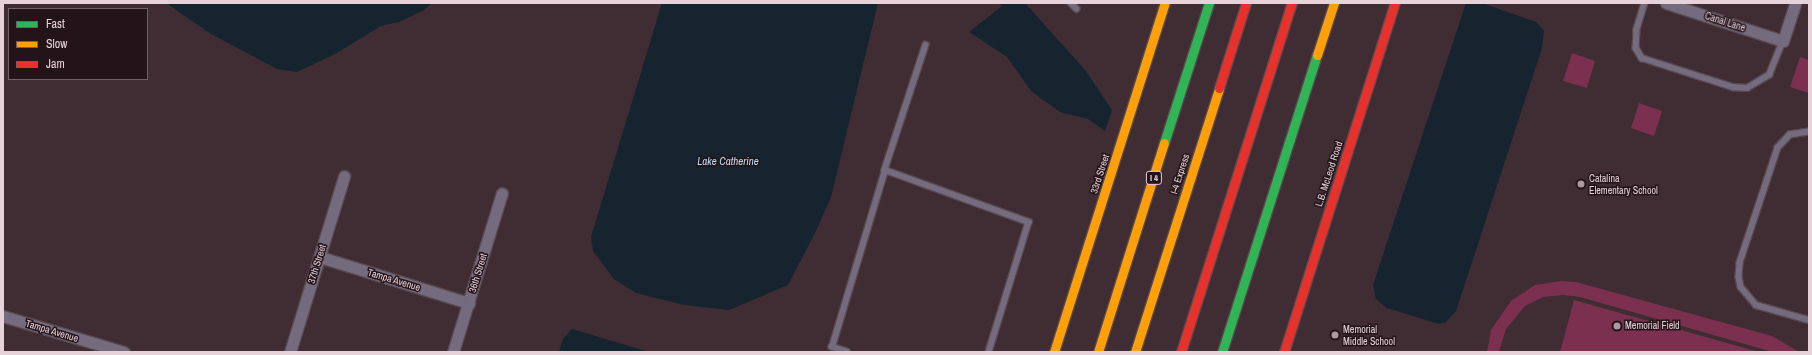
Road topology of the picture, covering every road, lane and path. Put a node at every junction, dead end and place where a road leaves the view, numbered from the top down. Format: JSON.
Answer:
{"nodes":[{"id":1,"x":1072,"y":3,"type":"edge"},
{"id":2,"x":1165,"y":3,"type":"edge"},
{"id":3,"x":1209,"y":3,"type":"edge"},
{"id":4,"x":1246,"y":3,"type":"edge"},
{"id":5,"x":1292,"y":3,"type":"edge"},
{"id":6,"x":1334,"y":3,"type":"edge"},
{"id":7,"x":1395,"y":3,"type":"edge"},
{"id":8,"x":1645,"y":3,"type":"edge"},
{"id":9,"x":1666,"y":3,"type":"edge"},
{"id":10,"x":1796,"y":3,"type":"edge"},
{"id":11,"x":1076,"y":9,"type":"dead end"},
{"id":12,"x":1783,"y":41,"type":"junction"},
{"id":13,"x":926,"y":45,"type":"dead end"},
{"id":14,"x":1809,"y":132,"type":"edge"},
{"id":15,"x":885,"y":170,"type":"junction"},
{"id":16,"x":344,"y":176,"type":"dead end"},
{"id":17,"x":502,"y":193,"type":"dead end"},
{"id":18,"x":320,"y":257,"type":"junction"},
{"id":19,"x":469,"y":303,"type":"junction"},
{"id":20,"x":3,"y":316,"type":"edge"},
{"id":21,"x":1809,"y":320,"type":"edge"},
{"id":22,"x":124,"y":352,"type":"edge"},
{"id":23,"x":290,"y":352,"type":"edge"},
{"id":24,"x":453,"y":352,"type":"edge"},
{"id":25,"x":847,"y":352,"type":"edge"},
{"id":26,"x":989,"y":352,"type":"edge"},
{"id":27,"x":1054,"y":352,"type":"edge"},
{"id":28,"x":1098,"y":352,"type":"edge"},
{"id":29,"x":1135,"y":352,"type":"edge"},
{"id":30,"x":1181,"y":352,"type":"edge"},
{"id":31,"x":1222,"y":352,"type":"edge"},
{"id":32,"x":1284,"y":352,"type":"edge"}],
"edges":[{"from":1,"to":11,"type":"lane"},
{"from":2,"to":27,"type":"main road","name":"33rd Street"},
{"from":3,"to":28,"type":"main road","number":"I 4"},
{"from":4,"to":29,"type":"main road","name":"I-4 Express"},
{"from":5,"to":30,"type":"main road"},
{"from":6,"to":31,"type":"main road"},
{"from":7,"to":32,"type":"main road","name":"L.B. McLeod Road"},
{"from":8,"to":12,"type":"lane"},
{"from":9,"to":12,"type":"street","name":"Canal Lane"},
{"from":10,"to":12,"type":"street"},
{"from":13,"to":15,"type":"lane"},
{"from":14,"to":21,"type":"lane"},
{"from":15,"to":25,"type":"lane"},
{"from":15,"to":26,"type":"lane"},
{"from":16,"to":18,"type":"street","name":"37th Street"},
{"from":17,"to":19,"type":"street","name":"36th Street"},
{"from":18,"to":19,"type":"street","name":"Tampa Avenue"},
{"from":18,"to":23,"type":"street","name":"37th Street"},
{"from":19,"to":24,"type":"street","name":"36th Street"},
{"from":20,"to":22,"type":"street","name":"Tampa Avenue"}]}
